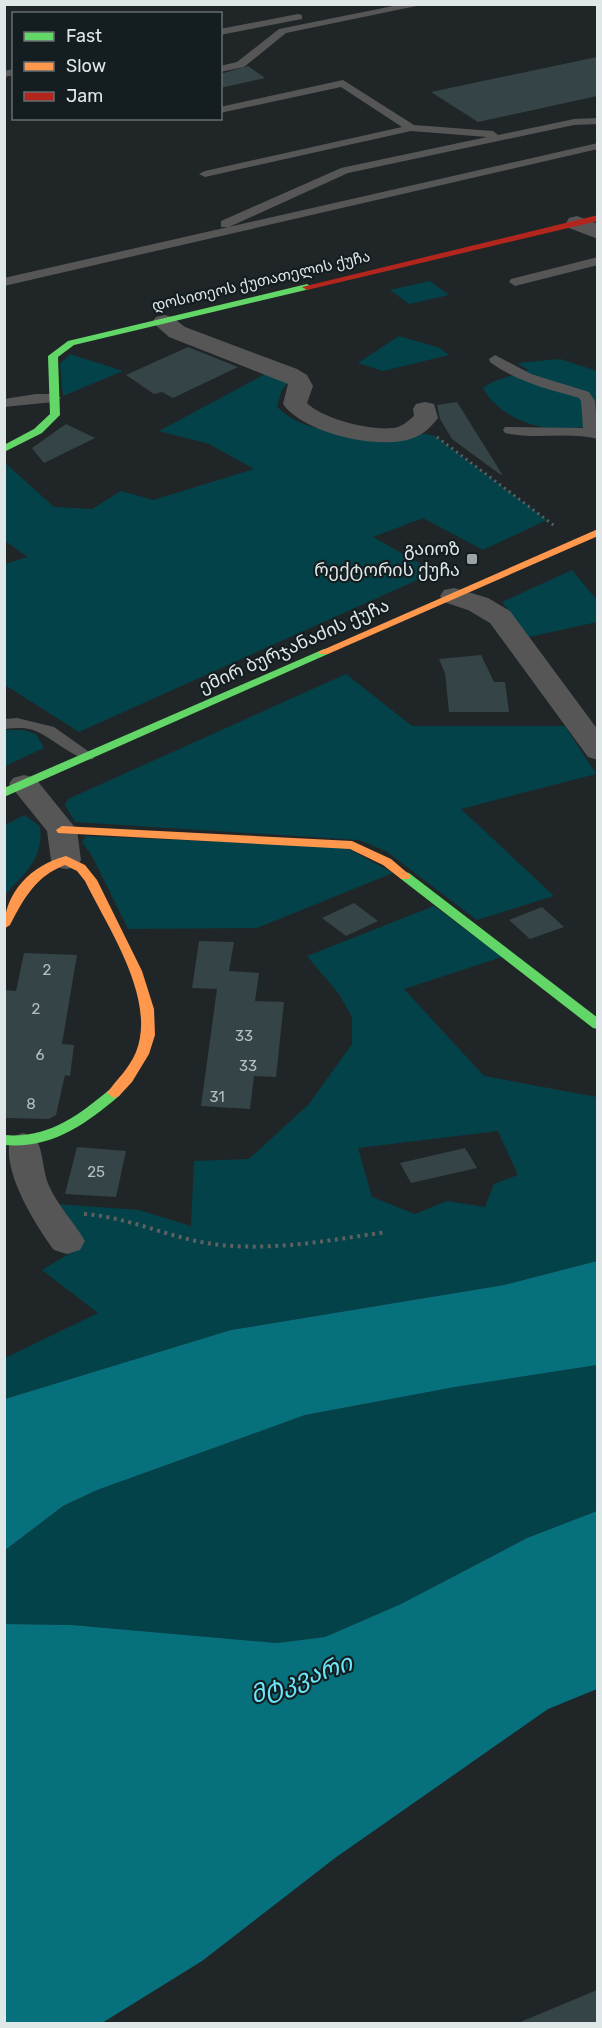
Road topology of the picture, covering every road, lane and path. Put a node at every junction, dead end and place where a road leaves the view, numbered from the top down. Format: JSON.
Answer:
{"nodes":[{"id":1,"x":365,"y":4,"type":"edge"},
{"id":2,"x":421,"y":4,"type":"edge"},
{"id":3,"x":222,"y":32,"type":"edge"},
{"id":4,"x":222,"y":68,"type":"edge"},
{"id":5,"x":222,"y":110,"type":"edge"},
{"id":6,"x":597,"y":121,"type":"edge"},
{"id":7,"x":411,"y":128,"type":"junction"},
{"id":8,"x":513,"y":135,"type":"junction"},
{"id":9,"x":597,"y":146,"type":"edge"},
{"id":10,"x":205,"y":174,"type":"dead end"},
{"id":11,"x":587,"y":221,"type":"edge"},
{"id":12,"x":597,"y":233,"type":"edge"},
{"id":13,"x":190,"y":239,"type":"junction"},
{"id":14,"x":597,"y":261,"type":"edge"},
{"id":15,"x":4,"y":282,"type":"edge"},
{"id":16,"x":515,"y":282,"type":"dead end"},
{"id":17,"x":164,"y":322,"type":"junction"},
{"id":18,"x":495,"y":359,"type":"dead end"},
{"id":19,"x":54,"y":398,"type":"junction"},
{"id":20,"x":4,"y":403,"type":"edge"},
{"id":21,"x":425,"y":409,"type":"dead end"},
{"id":22,"x":510,"y":430,"type":"dead end"},
{"id":23,"x":404,"y":434,"type":"junction"},
{"id":24,"x":594,"y":434,"type":"edge"},
{"id":25,"x":4,"y":450,"type":"edge"},
{"id":26,"x":597,"y":532,"type":"edge"},
{"id":27,"x":575,"y":542,"type":"junction"},
{"id":28,"x":454,"y":596,"type":"junction"},
{"id":29,"x":4,"y":724,"type":"edge"},
{"id":30,"x":597,"y":751,"type":"edge"},
{"id":31,"x":87,"y":756,"type":"junction"},
{"id":32,"x":14,"y":788,"type":"edge"},
{"id":33,"x":62,"y":830,"type":"junction"},
{"id":34,"x":66,"y":860,"type":"junction"},
{"id":35,"x":4,"y":925,"type":"edge"},
{"id":36,"x":597,"y":1025,"type":"edge"},
{"id":37,"x":14,"y":1143,"type":"edge"},
{"id":38,"x":58,"y":1228,"type":"joint"},
{"id":39,"x":387,"y":1232,"type":"dead end"}],
"edges":[{"from":1,"to":3,"type":"lane"},
{"from":2,"to":4,"type":"lane"},
{"from":5,"to":7,"type":"lane"},
{"from":6,"to":8,"type":"lane"},
{"from":7,"to":8,"type":"lane"},
{"from":7,"to":10,"type":"lane"},
{"from":8,"to":13,"type":"lane"},
{"from":9,"to":13,"type":"lane"},
{"from":11,"to":12,"type":"street"},
{"from":11,"to":17,"type":"street","name":"დოსითეოს ქუთათელის ქუჩა"},
{"from":13,"to":15,"type":"lane"},
{"from":14,"to":16,"type":"lane"},
{"from":17,"to":19,"type":"street","name":"დოსითეოს ქუთათელის ქუჩა"},
{"from":17,"to":23,"type":"street"},
{"from":18,"to":24,"type":"lane"},
{"from":19,"to":20,"type":"lane"},
{"from":19,"to":25,"type":"street","name":"დოსითეოს ქუთათელის ქუჩა"},
{"from":21,"to":23,"type":"street"},
{"from":22,"to":24,"type":"lane"},
{"from":23,"to":27,"type":"path"},
{"from":26,"to":27,"type":"street","name":"ემირ ბურჯანაძის ქუჩა"},
{"from":27,"to":28,"type":"street","name":"ემირ ბურჯანაძის ქუჩა"},
{"from":28,"to":30,"type":"street"},
{"from":28,"to":31,"type":"street","name":"ემირ ბურჯანაძის ქუჩა"},
{"from":29,"to":31,"type":"lane"},
{"from":31,"to":32,"type":"street","name":"ემირ ბურჯანაძის ქუჩა"},
{"from":32,"to":33,"type":"street"},
{"from":33,"to":34,"type":"street"},
{"from":33,"to":36,"type":"street"},
{"from":34,"to":35,"type":"street"},
{"from":34,"to":37,"type":"street"},
{"from":37,"to":38,"type":"street"},
{"from":38,"to":39,"type":"path"}]}
